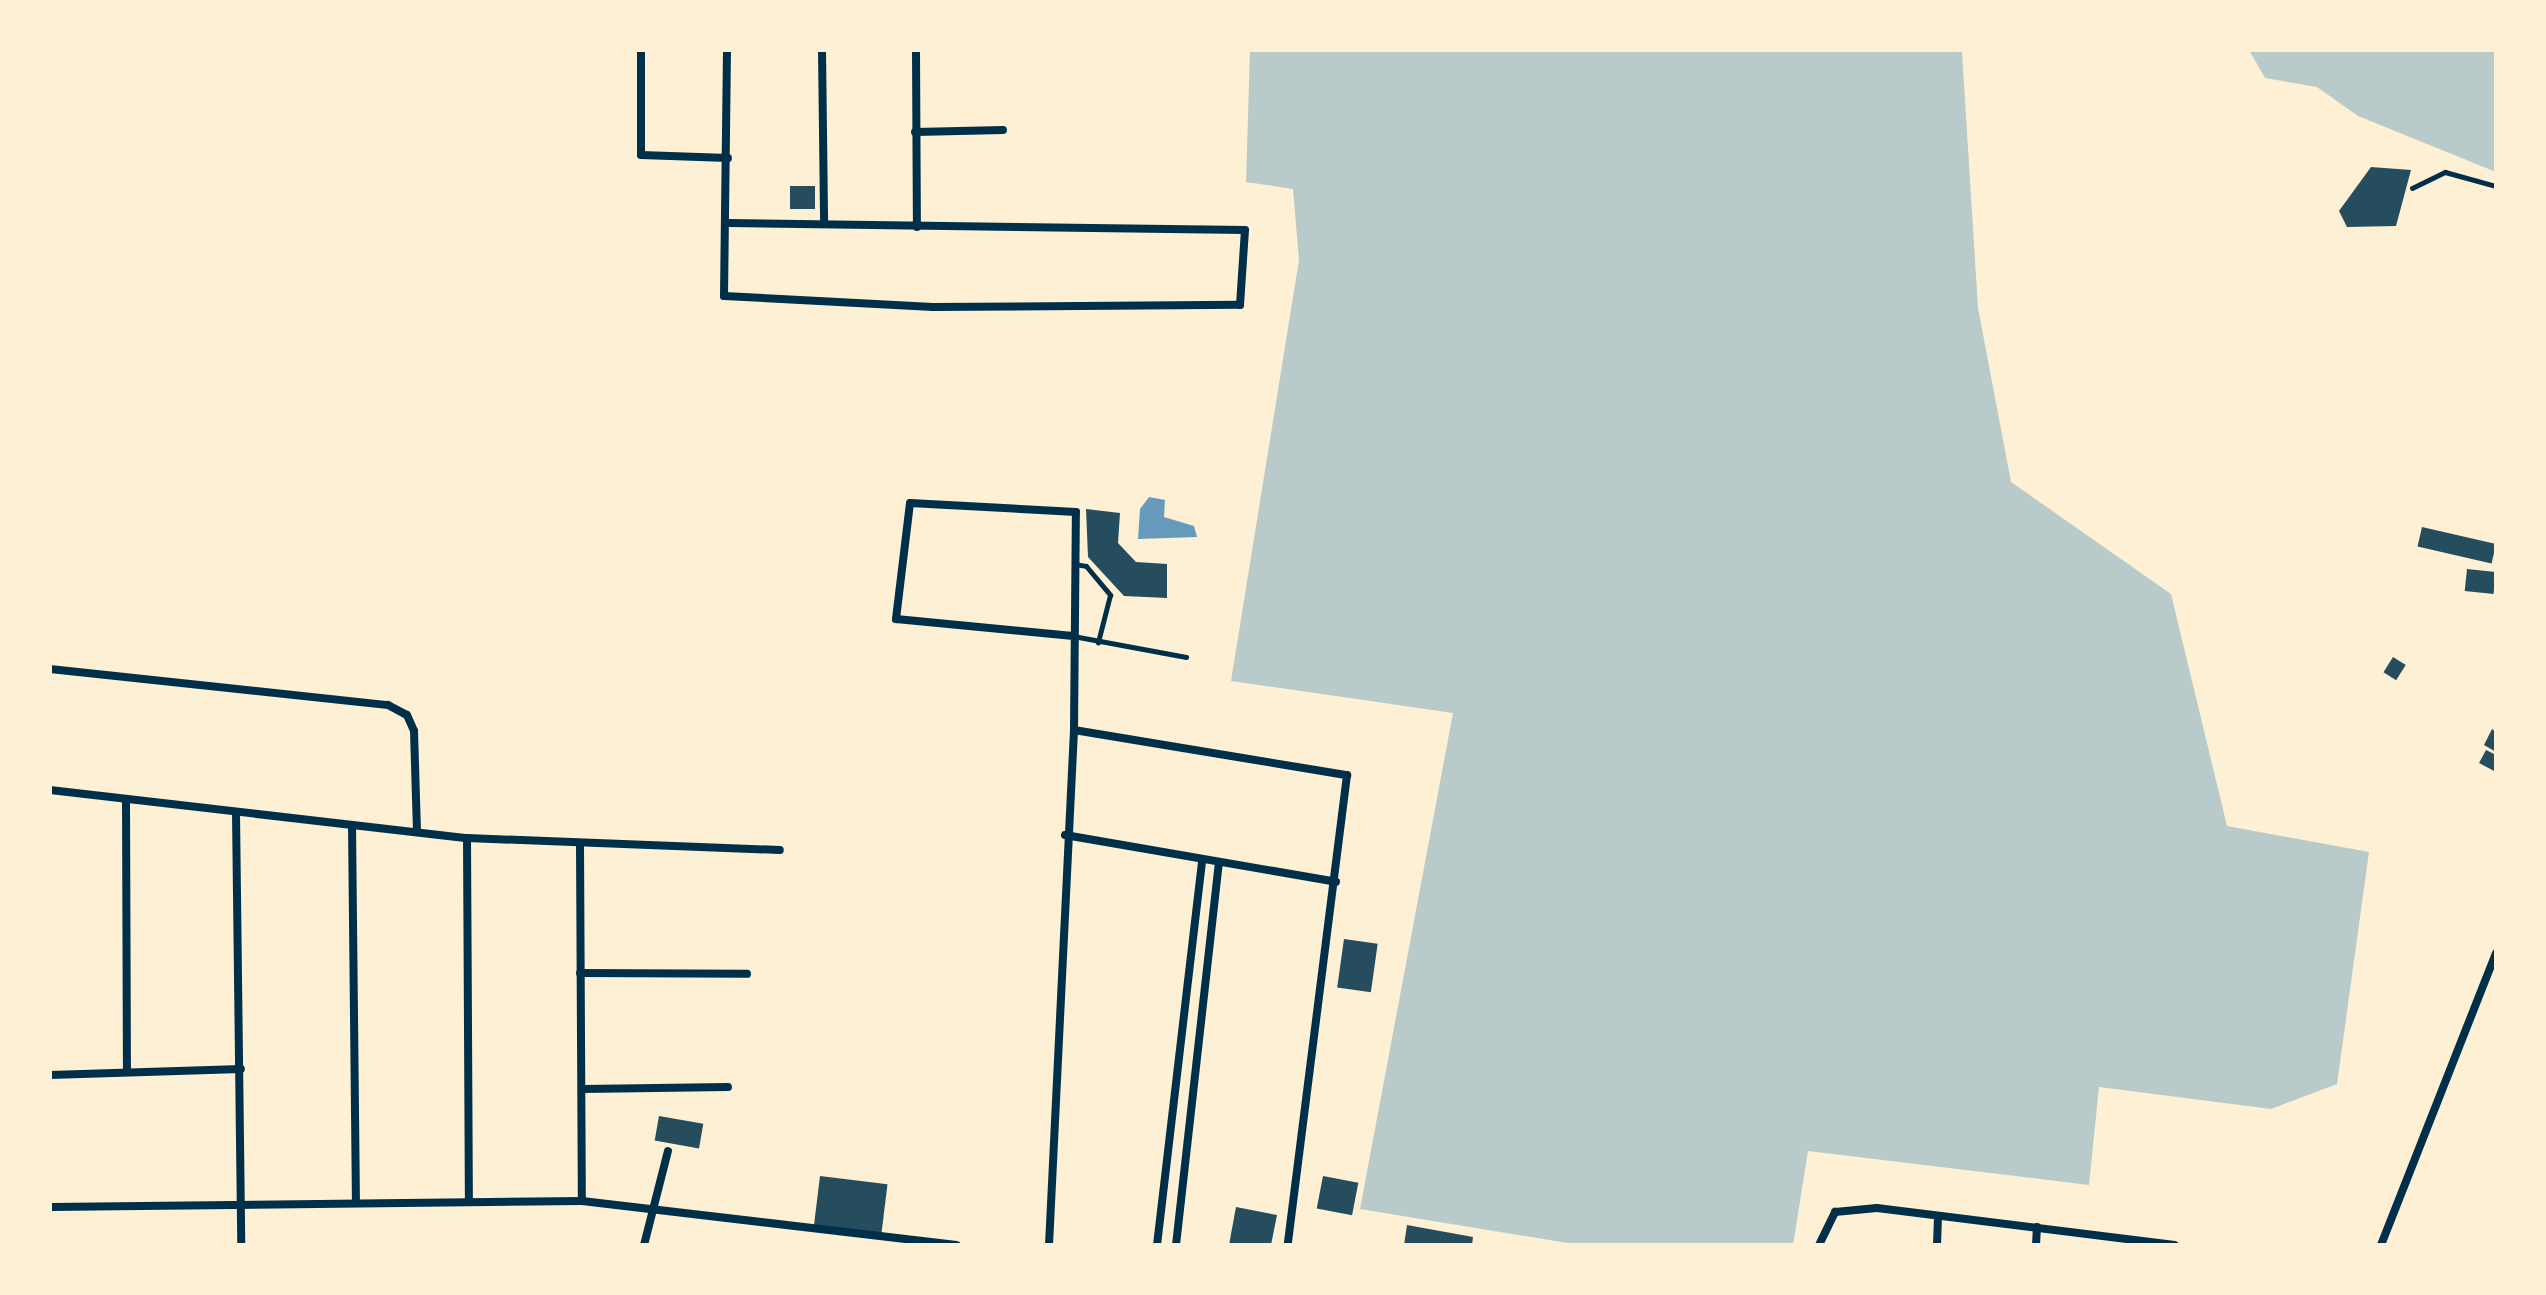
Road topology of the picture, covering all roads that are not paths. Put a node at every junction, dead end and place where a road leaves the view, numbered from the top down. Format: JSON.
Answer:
{"nodes":[{"id":1,"x":641,"y":50,"type":"edge"},
{"id":2,"x":727,"y":50,"type":"edge"},
{"id":3,"x":822,"y":50,"type":"edge"},
{"id":4,"x":916,"y":50,"type":"edge"},
{"id":5,"x":1003,"y":130,"type":"dead end"},
{"id":6,"x":915,"y":132,"type":"junction"},
{"id":7,"x":728,"y":158,"type":"junction"},
{"id":8,"x":2496,"y":186,"type":"edge"},
{"id":9,"x":2412,"y":188,"type":"dead end"},
{"id":10,"x":824,"y":221,"type":"junction"},
{"id":11,"x":729,"y":223,"type":"junction"},
{"id":12,"x":917,"y":227,"type":"junction"},
{"id":13,"x":1074,"y":564,"type":"junction"},
{"id":14,"x":1073,"y":636,"type":"junction"},
{"id":15,"x":1098,"y":642,"type":"junction"},
{"id":16,"x":1186,"y":657,"type":"dead end"},
{"id":17,"x":50,"y":669,"type":"edge"},
{"id":18,"x":1074,"y":730,"type":"junction"},
{"id":19,"x":50,"y":790,"type":"edge"},
{"id":20,"x":126,"y":799,"type":"junction"},
{"id":21,"x":236,"y":813,"type":"junction"},
{"id":22,"x":352,"y":825,"type":"junction"},
{"id":23,"x":417,"y":831,"type":"junction"},
{"id":24,"x":1065,"y":835,"type":"junction"},
{"id":25,"x":467,"y":838,"type":"junction"},
{"id":26,"x":580,"y":846,"type":"junction"},
{"id":27,"x":780,"y":850,"type":"dead end"},
{"id":28,"x":1202,"y":861,"type":"junction"},
{"id":29,"x":1219,"y":864,"type":"junction"},
{"id":30,"x":1336,"y":882,"type":"junction"},
{"id":31,"x":2496,"y":953,"type":"edge"},
{"id":32,"x":580,"y":973,"type":"junction"},
{"id":33,"x":747,"y":974,"type":"dead end"},
{"id":34,"x":241,"y":1069,"type":"junction"},
{"id":35,"x":127,"y":1072,"type":"junction"},
{"id":36,"x":50,"y":1075,"type":"edge"},
{"id":37,"x":728,"y":1087,"type":"dead end"},
{"id":38,"x":582,"y":1089,"type":"junction"},
{"id":39,"x":668,"y":1151,"type":"dead end"},
{"id":40,"x":356,"y":1200,"type":"junction"},
{"id":41,"x":469,"y":1200,"type":"junction"},
{"id":42,"x":582,"y":1201,"type":"junction"},
{"id":43,"x":241,"y":1205,"type":"junction"},
{"id":44,"x":50,"y":1207,"type":"edge"},
{"id":45,"x":651,"y":1212,"type":"junction"},
{"id":46,"x":1938,"y":1221,"type":"junction"},
{"id":47,"x":2037,"y":1227,"type":"junction"},
{"id":48,"x":241,"y":1245,"type":"edge"},
{"id":49,"x":644,"y":1245,"type":"edge"},
{"id":50,"x":956,"y":1245,"type":"edge"},
{"id":51,"x":1049,"y":1245,"type":"edge"},
{"id":52,"x":1157,"y":1245,"type":"edge"},
{"id":53,"x":1176,"y":1245,"type":"edge"},
{"id":54,"x":1288,"y":1245,"type":"edge"},
{"id":55,"x":1819,"y":1245,"type":"edge"},
{"id":56,"x":1937,"y":1245,"type":"edge"},
{"id":57,"x":2036,"y":1245,"type":"edge"},
{"id":58,"x":2175,"y":1245,"type":"edge"},
{"id":59,"x":2381,"y":1245,"type":"edge"}],
"edges":[{"from":1,"to":7,"type":"street"},
{"from":2,"to":7,"type":"street"},
{"from":3,"to":10,"type":"street"},
{"from":4,"to":6,"type":"street"},
{"from":5,"to":6,"type":"street"},
{"from":6,"to":12,"type":"street"},
{"from":7,"to":11,"type":"street"},
{"from":8,"to":9,"type":"lane"},
{"from":10,"to":11,"type":"street"},
{"from":10,"to":12,"type":"street"},
{"from":11,"to":12,"type":"street"},
{"from":13,"to":14,"type":"street"},
{"from":13,"to":14,"type":"street"},
{"from":13,"to":15,"type":"lane"},
{"from":14,"to":15,"type":"lane"},
{"from":14,"to":18,"type":"street"},
{"from":15,"to":16,"type":"lane"},
{"from":17,"to":23,"type":"street"},
{"from":18,"to":24,"type":"street"},
{"from":18,"to":30,"type":"street"},
{"from":19,"to":20,"type":"street"},
{"from":20,"to":21,"type":"street"},
{"from":20,"to":35,"type":"street"},
{"from":21,"to":22,"type":"street"},
{"from":21,"to":34,"type":"street"},
{"from":22,"to":23,"type":"street"},
{"from":22,"to":40,"type":"street"},
{"from":23,"to":25,"type":"street"},
{"from":24,"to":28,"type":"street"},
{"from":24,"to":51,"type":"street"},
{"from":25,"to":26,"type":"street"},
{"from":25,"to":41,"type":"street"},
{"from":26,"to":27,"type":"street"},
{"from":26,"to":32,"type":"street"},
{"from":28,"to":29,"type":"street"},
{"from":28,"to":52,"type":"street"},
{"from":29,"to":30,"type":"street"},
{"from":29,"to":53,"type":"street"},
{"from":30,"to":54,"type":"street"},
{"from":31,"to":59,"type":"street"},
{"from":32,"to":33,"type":"street"},
{"from":32,"to":38,"type":"street"},
{"from":34,"to":35,"type":"street"},
{"from":34,"to":43,"type":"street"},
{"from":35,"to":36,"type":"street"},
{"from":37,"to":38,"type":"street"},
{"from":38,"to":42,"type":"street"},
{"from":39,"to":45,"type":"street"},
{"from":40,"to":41,"type":"street"},
{"from":40,"to":43,"type":"street"},
{"from":41,"to":42,"type":"street"},
{"from":42,"to":45,"type":"street"},
{"from":43,"to":44,"type":"street"},
{"from":43,"to":48,"type":"street"},
{"from":45,"to":49,"type":"street"},
{"from":45,"to":50,"type":"street"},
{"from":46,"to":47,"type":"street"},
{"from":46,"to":55,"type":"street"},
{"from":46,"to":56,"type":"street"},
{"from":47,"to":57,"type":"street"},
{"from":47,"to":58,"type":"street"}]}
